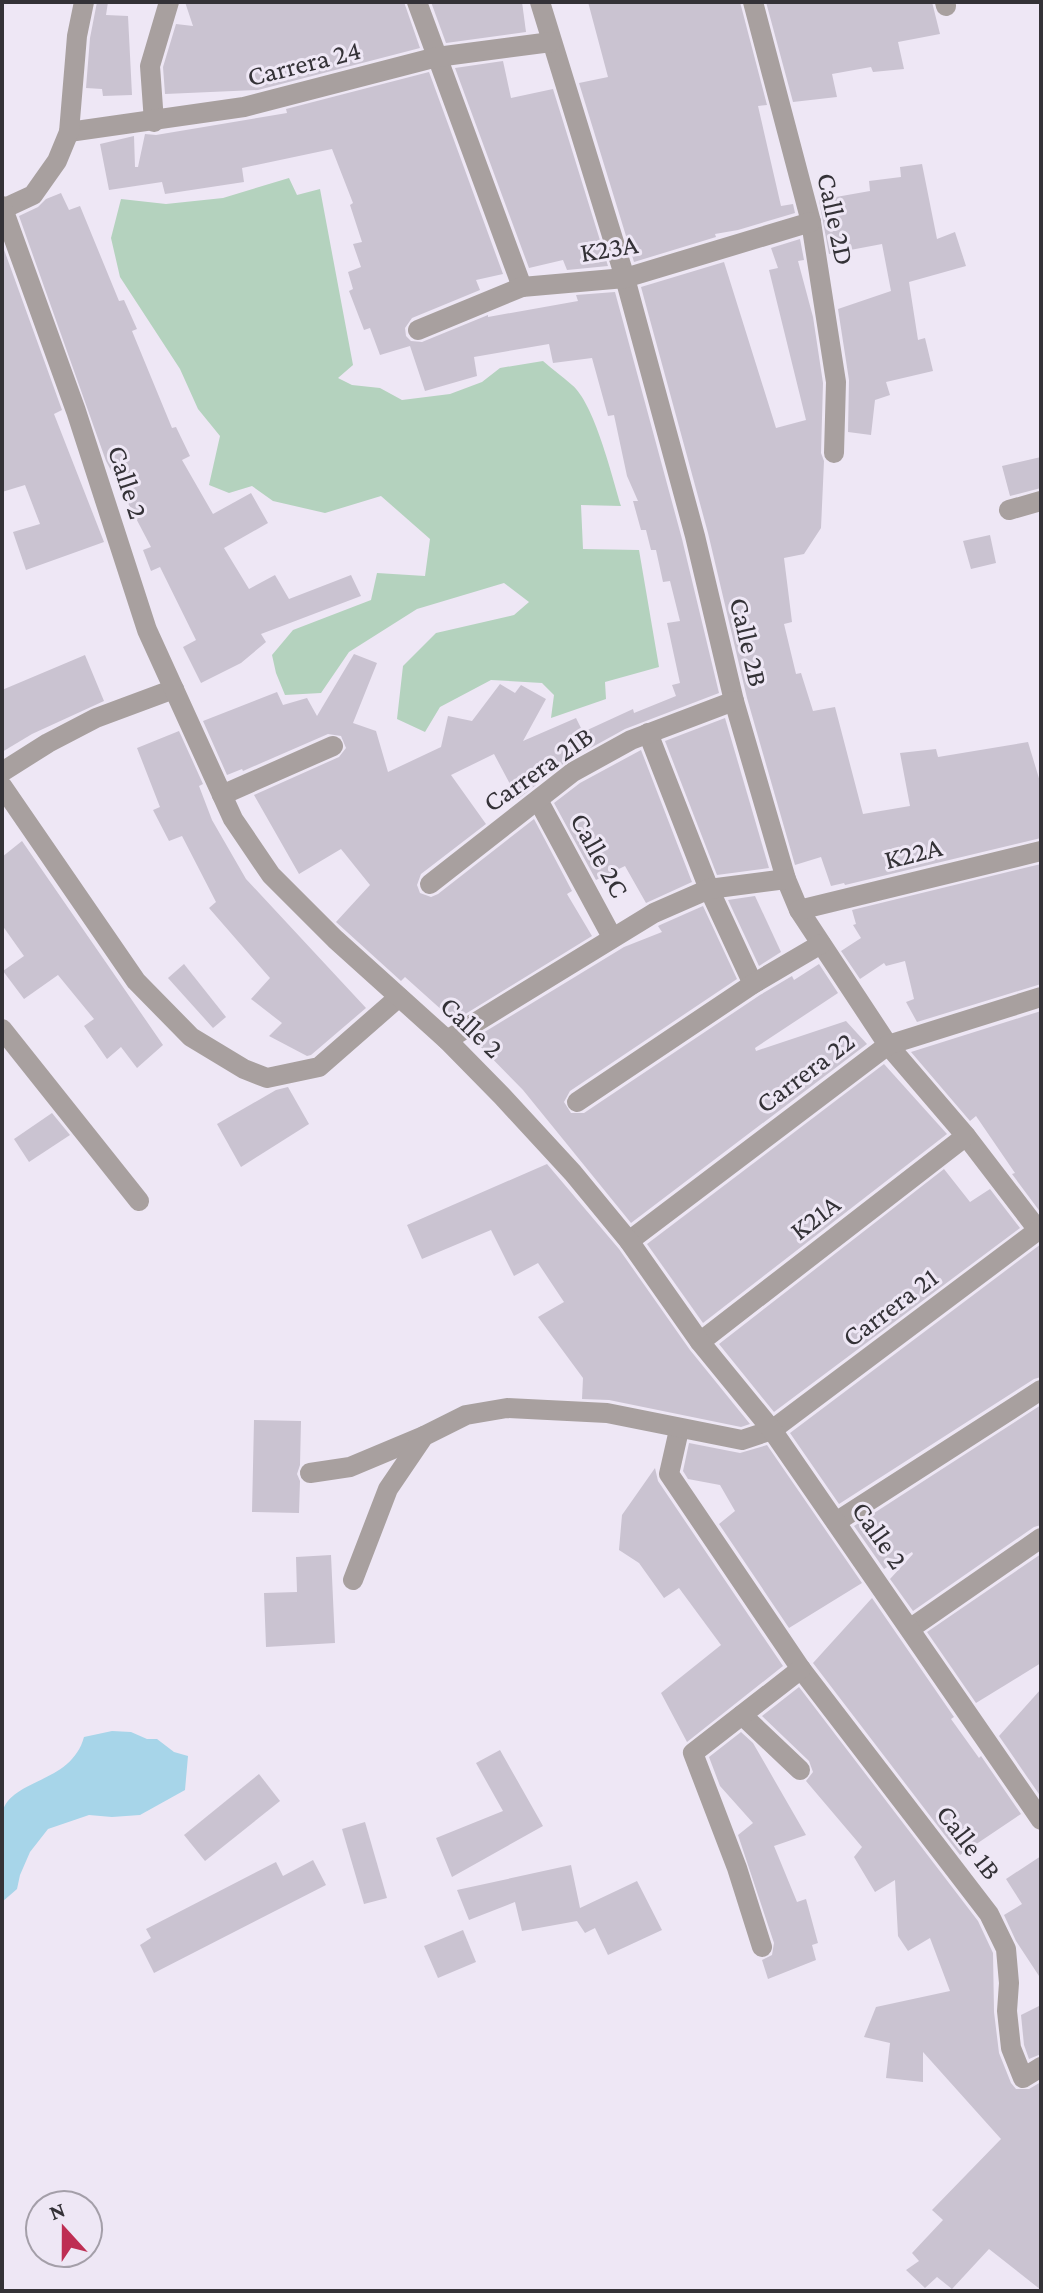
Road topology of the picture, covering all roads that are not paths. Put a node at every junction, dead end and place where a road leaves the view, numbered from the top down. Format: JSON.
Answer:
{"nodes":[{"id":1,"x":84,"y":2,"type":"edge"},
{"id":2,"x":169,"y":2,"type":"edge"},
{"id":3,"x":417,"y":2,"type":"edge"},
{"id":4,"x":540,"y":2,"type":"edge"},
{"id":5,"x":753,"y":2,"type":"edge"},
{"id":6,"x":551,"y":42,"type":"junction"},
{"id":7,"x":437,"y":57,"type":"junction"},
{"id":8,"x":154,"y":122,"type":"junction"},
{"id":9,"x":69,"y":132,"type":"junction"},
{"id":10,"x":2,"y":207,"type":"edge"},
{"id":11,"x":811,"y":222,"type":"junction"},
{"id":12,"x":625,"y":278,"type":"junction"},
{"id":13,"x":522,"y":287,"type":"junction"},
{"id":14,"x":418,"y":330,"type":"dead end"},
{"id":15,"x":834,"y":453,"type":"dead end"},
{"id":16,"x":1041,"y":501,"type":"edge"},
{"id":17,"x":1009,"y":510,"type":"dead end"},
{"id":18,"x":174,"y":689,"type":"junction"},
{"id":19,"x":734,"y":701,"type":"junction"},
{"id":20,"x":648,"y":733,"type":"junction"},
{"id":21,"x":333,"y":746,"type":"dead end"},
{"id":22,"x":2,"y":772,"type":"edge"},
{"id":23,"x":2,"y":786,"type":"edge"},
{"id":24,"x":222,"y":795,"type":"junction"},
{"id":25,"x":538,"y":800,"type":"junction"},
{"id":26,"x":1041,"y":851,"type":"edge"},
{"id":27,"x":786,"y":879,"type":"junction"},
{"id":28,"x":430,"y":884,"type":"dead end"},
{"id":29,"x":709,"y":889,"type":"junction"},
{"id":30,"x":799,"y":910,"type":"junction"},
{"id":31,"x":612,"y":937,"type":"junction"},
{"id":32,"x":821,"y":944,"type":"junction"},
{"id":33,"x":753,"y":984,"type":"junction"},
{"id":34,"x":399,"y":997,"type":"junction"},
{"id":35,"x":1041,"y":997,"type":"edge"},
{"id":36,"x":2,"y":1029,"type":"edge"},
{"id":37,"x":447,"y":1040,"type":"junction"},
{"id":38,"x":888,"y":1045,"type":"junction"},
{"id":39,"x":577,"y":1102,"type":"dead end"},
{"id":40,"x":966,"y":1136,"type":"junction"},
{"id":41,"x":139,"y":1201,"type":"dead end"},
{"id":42,"x":1039,"y":1229,"type":"edge"},
{"id":43,"x":629,"y":1241,"type":"junction"},
{"id":44,"x":700,"y":1342,"type":"junction"},
{"id":45,"x":1041,"y":1390,"type":"edge"},
{"id":46,"x":679,"y":1430,"type":"junction"},
{"id":47,"x":772,"y":1430,"type":"junction"},
{"id":48,"x":424,"y":1436,"type":"junction"},
{"id":49,"x":310,"y":1473,"type":"dead end"},
{"id":50,"x":836,"y":1522,"type":"junction"},
{"id":51,"x":1041,"y":1538,"type":"edge"},
{"id":52,"x":353,"y":1580,"type":"dead end"},
{"id":53,"x":911,"y":1628,"type":"junction"},
{"id":54,"x":801,"y":1669,"type":"junction"},
{"id":55,"x":742,"y":1715,"type":"junction"},
{"id":56,"x":800,"y":1770,"type":"dead end"},
{"id":57,"x":1041,"y":1820,"type":"edge"},
{"id":58,"x":762,"y":1947,"type":"dead end"},
{"id":59,"x":1032,"y":2073,"type":"edge"}],
"edges":[{"from":1,"to":9,"type":"street"},
{"from":2,"to":8,"type":"street"},
{"from":3,"to":7,"type":"street"},
{"from":4,"to":6,"type":"street","name":"Calle 2B"},
{"from":5,"to":11,"type":"street","name":"Calle 2D"},
{"from":6,"to":7,"type":"street","name":"Carrera 24"},
{"from":6,"to":12,"type":"street","name":"Calle 2B"},
{"from":7,"to":8,"type":"street","name":"Carrera 24"},
{"from":7,"to":13,"type":"street"},
{"from":8,"to":9,"type":"street","name":"Carrera 24"},
{"from":9,"to":10,"type":"street"},
{"from":10,"to":18,"type":"street","name":"Calle 2"},
{"from":11,"to":12,"type":"street","name":"K23A"},
{"from":11,"to":15,"type":"street","name":"Calle 2D"},
{"from":12,"to":13,"type":"street","name":"K23A"},
{"from":12,"to":19,"type":"street","name":"Calle 2B"},
{"from":13,"to":14,"type":"street","name":"K23A"},
{"from":16,"to":17,"type":"street"},
{"from":18,"to":22,"type":"street"},
{"from":18,"to":24,"type":"street","name":"Calle 2"},
{"from":19,"to":20,"type":"street","name":"Carrera 21B"},
{"from":19,"to":27,"type":"street","name":"Calle 2B"},
{"from":20,"to":25,"type":"street","name":"Carrera 21B"},
{"from":20,"to":29,"type":"street"},
{"from":21,"to":24,"type":"street"},
{"from":23,"to":34,"type":"street"},
{"from":24,"to":34,"type":"street","name":"Calle 2"},
{"from":25,"to":28,"type":"street","name":"Carrera 21B"},
{"from":25,"to":31,"type":"street","name":"Calle 2C"},
{"from":26,"to":30,"type":"street","name":"K22A"},
{"from":27,"to":29,"type":"street"},
{"from":27,"to":30,"type":"street","name":"Calle 2B"},
{"from":29,"to":31,"type":"street"},
{"from":29,"to":33,"type":"street"},
{"from":30,"to":32,"type":"street","name":"Calle 2B"},
{"from":31,"to":37,"type":"street"},
{"from":32,"to":33,"type":"street"},
{"from":32,"to":38,"type":"street","name":"Calle 2B"},
{"from":33,"to":39,"type":"street"},
{"from":34,"to":37,"type":"street","name":"Calle 2"},
{"from":35,"to":38,"type":"street","name":"Carrera 22"},
{"from":36,"to":41,"type":"street"},
{"from":37,"to":43,"type":"street","name":"Calle 2"},
{"from":38,"to":40,"type":"street","name":"Calle 2B"},
{"from":38,"to":43,"type":"street","name":"Carrera 22"},
{"from":40,"to":42,"type":"street","name":"Calle 2B"},
{"from":40,"to":44,"type":"street","name":"K21A"},
{"from":42,"to":47,"type":"street","name":"Carrera 21"},
{"from":43,"to":44,"type":"street","name":"Calle 2"},
{"from":44,"to":47,"type":"street","name":"Calle 2"},
{"from":45,"to":50,"type":"street"},
{"from":46,"to":47,"type":"street"},
{"from":46,"to":48,"type":"street"},
{"from":46,"to":54,"type":"street"},
{"from":47,"to":50,"type":"street","name":"Calle 2"},
{"from":48,"to":49,"type":"street"},
{"from":48,"to":52,"type":"street"},
{"from":50,"to":53,"type":"street","name":"Calle 2"},
{"from":51,"to":53,"type":"street"},
{"from":53,"to":57,"type":"street","name":"Calle 2"},
{"from":54,"to":55,"type":"street"},
{"from":54,"to":59,"type":"street","name":"Calle 1B"},
{"from":55,"to":56,"type":"street"},
{"from":55,"to":58,"type":"street"}]}
